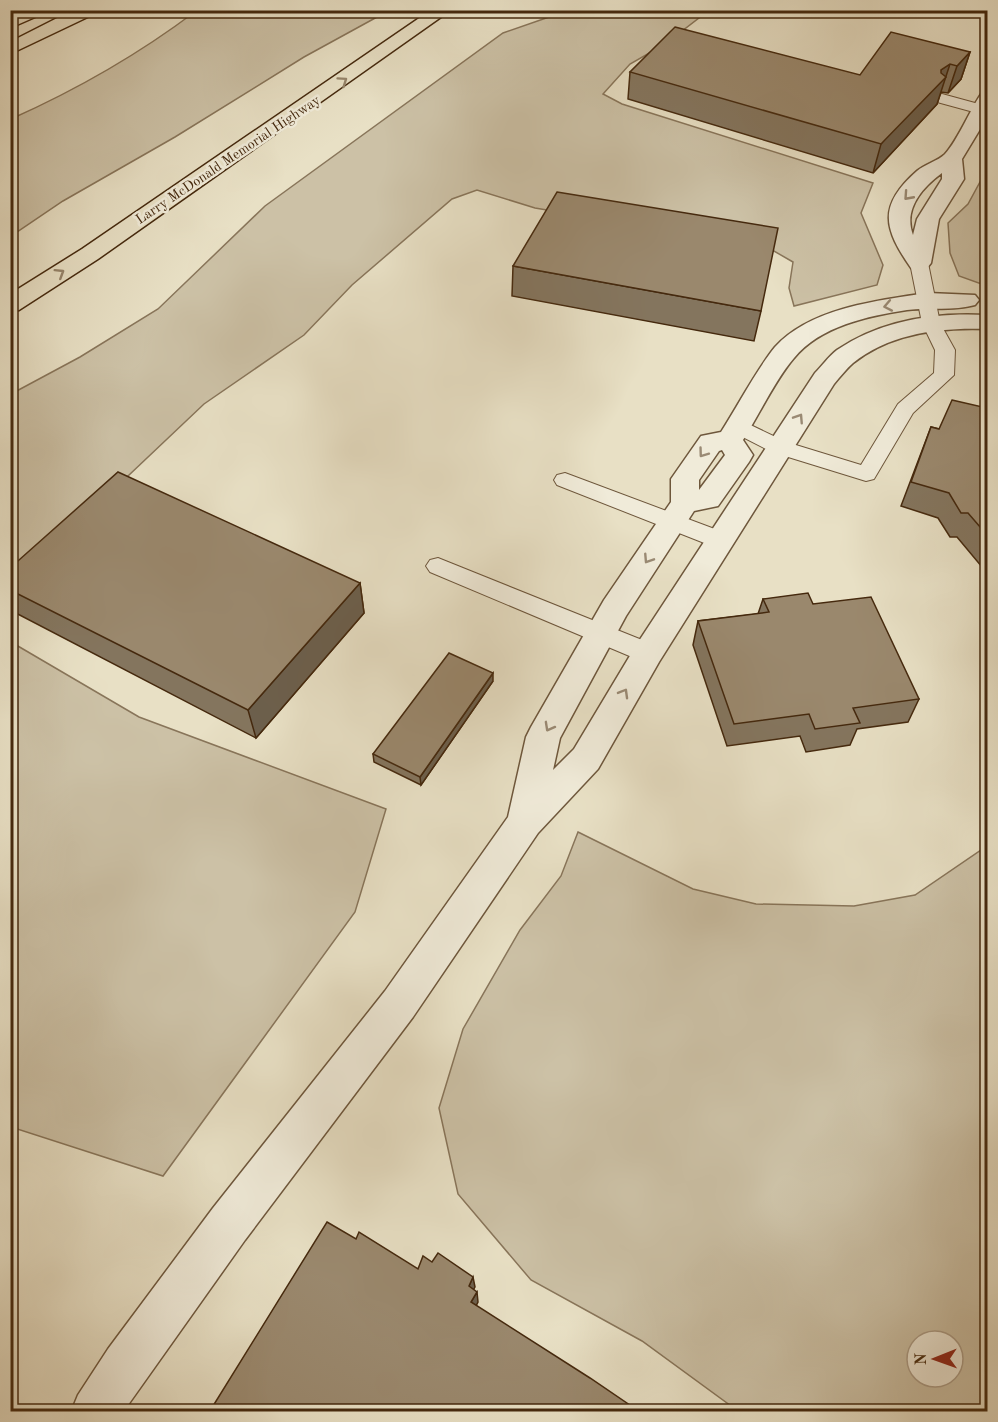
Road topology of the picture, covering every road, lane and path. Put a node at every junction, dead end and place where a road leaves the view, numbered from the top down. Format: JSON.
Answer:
{"nodes":[{"id":1,"x":36,"y":10,"type":"edge"},
{"id":2,"x":88,"y":10,"type":"edge"},
{"id":3,"x":443,"y":10,"type":"edge"},
{"id":4,"x":10,"y":23,"type":"edge"},
{"id":5,"x":10,"y":49,"type":"edge"},
{"id":6,"x":942,"y":99,"type":"edge"},
{"id":7,"x":984,"y":104,"type":"edge"},
{"id":8,"x":952,"y":159,"type":"junction"},
{"id":9,"x":919,"y":263,"type":"junction"},
{"id":10,"x":987,"y":303,"type":"edge"},
{"id":11,"x":10,"y":305,"type":"edge"},
{"id":12,"x":930,"y":312,"type":"junction"},
{"id":13,"x":987,"y":322,"type":"edge"},
{"id":14,"x":733,"y":434,"type":"junction"},
{"id":15,"x":779,"y":447,"type":"junction"},
{"id":16,"x":565,"y":480,"type":"dead end"},
{"id":17,"x":679,"y":512,"type":"junction"},
{"id":18,"x":720,"y":540,"type":"junction"},
{"id":19,"x":438,"y":566,"type":"dead end"},
{"id":20,"x":600,"y":635,"type":"junction"},
{"id":21,"x":648,"y":653,"type":"junction"},
{"id":22,"x":525,"y":822,"type":"junction"},
{"id":23,"x":95,"y":1412,"type":"edge"}],
"edges":[{"from":1,"to":4,"type":"highway"},
{"from":2,"to":5,"type":"highway"},
{"from":11,"to":3,"type":"highway","name":"Larry McDonald Memorial Highway","one_way":true},
{"from":6,"to":7,"type":"lane"},
{"from":7,"to":8,"type":"street"},
{"from":8,"to":9,"type":"street"},
{"from":8,"to":9,"type":"street","one_way":true},
{"from":9,"to":12,"type":"lane"},
{"from":10,"to":12,"type":"street"},
{"from":12,"to":13,"type":"street"},
{"from":12,"to":14,"type":"street","one_way":true},
{"from":15,"to":12,"type":"street","one_way":true},
{"from":12,"to":15,"type":"lane"},
{"from":14,"to":15,"type":"lane"},
{"from":14,"to":17,"type":"street","one_way":true},
{"from":15,"to":18,"type":"street"},
{"from":16,"to":17,"type":"lane"},
{"from":17,"to":18,"type":"lane"},
{"from":17,"to":20,"type":"street","one_way":true},
{"from":18,"to":21,"type":"street"},
{"from":19,"to":20,"type":"lane"},
{"from":20,"to":21,"type":"lane"},
{"from":20,"to":22,"type":"street","one_way":true},
{"from":22,"to":21,"type":"street","one_way":true},
{"from":22,"to":23,"type":"street"}]}
